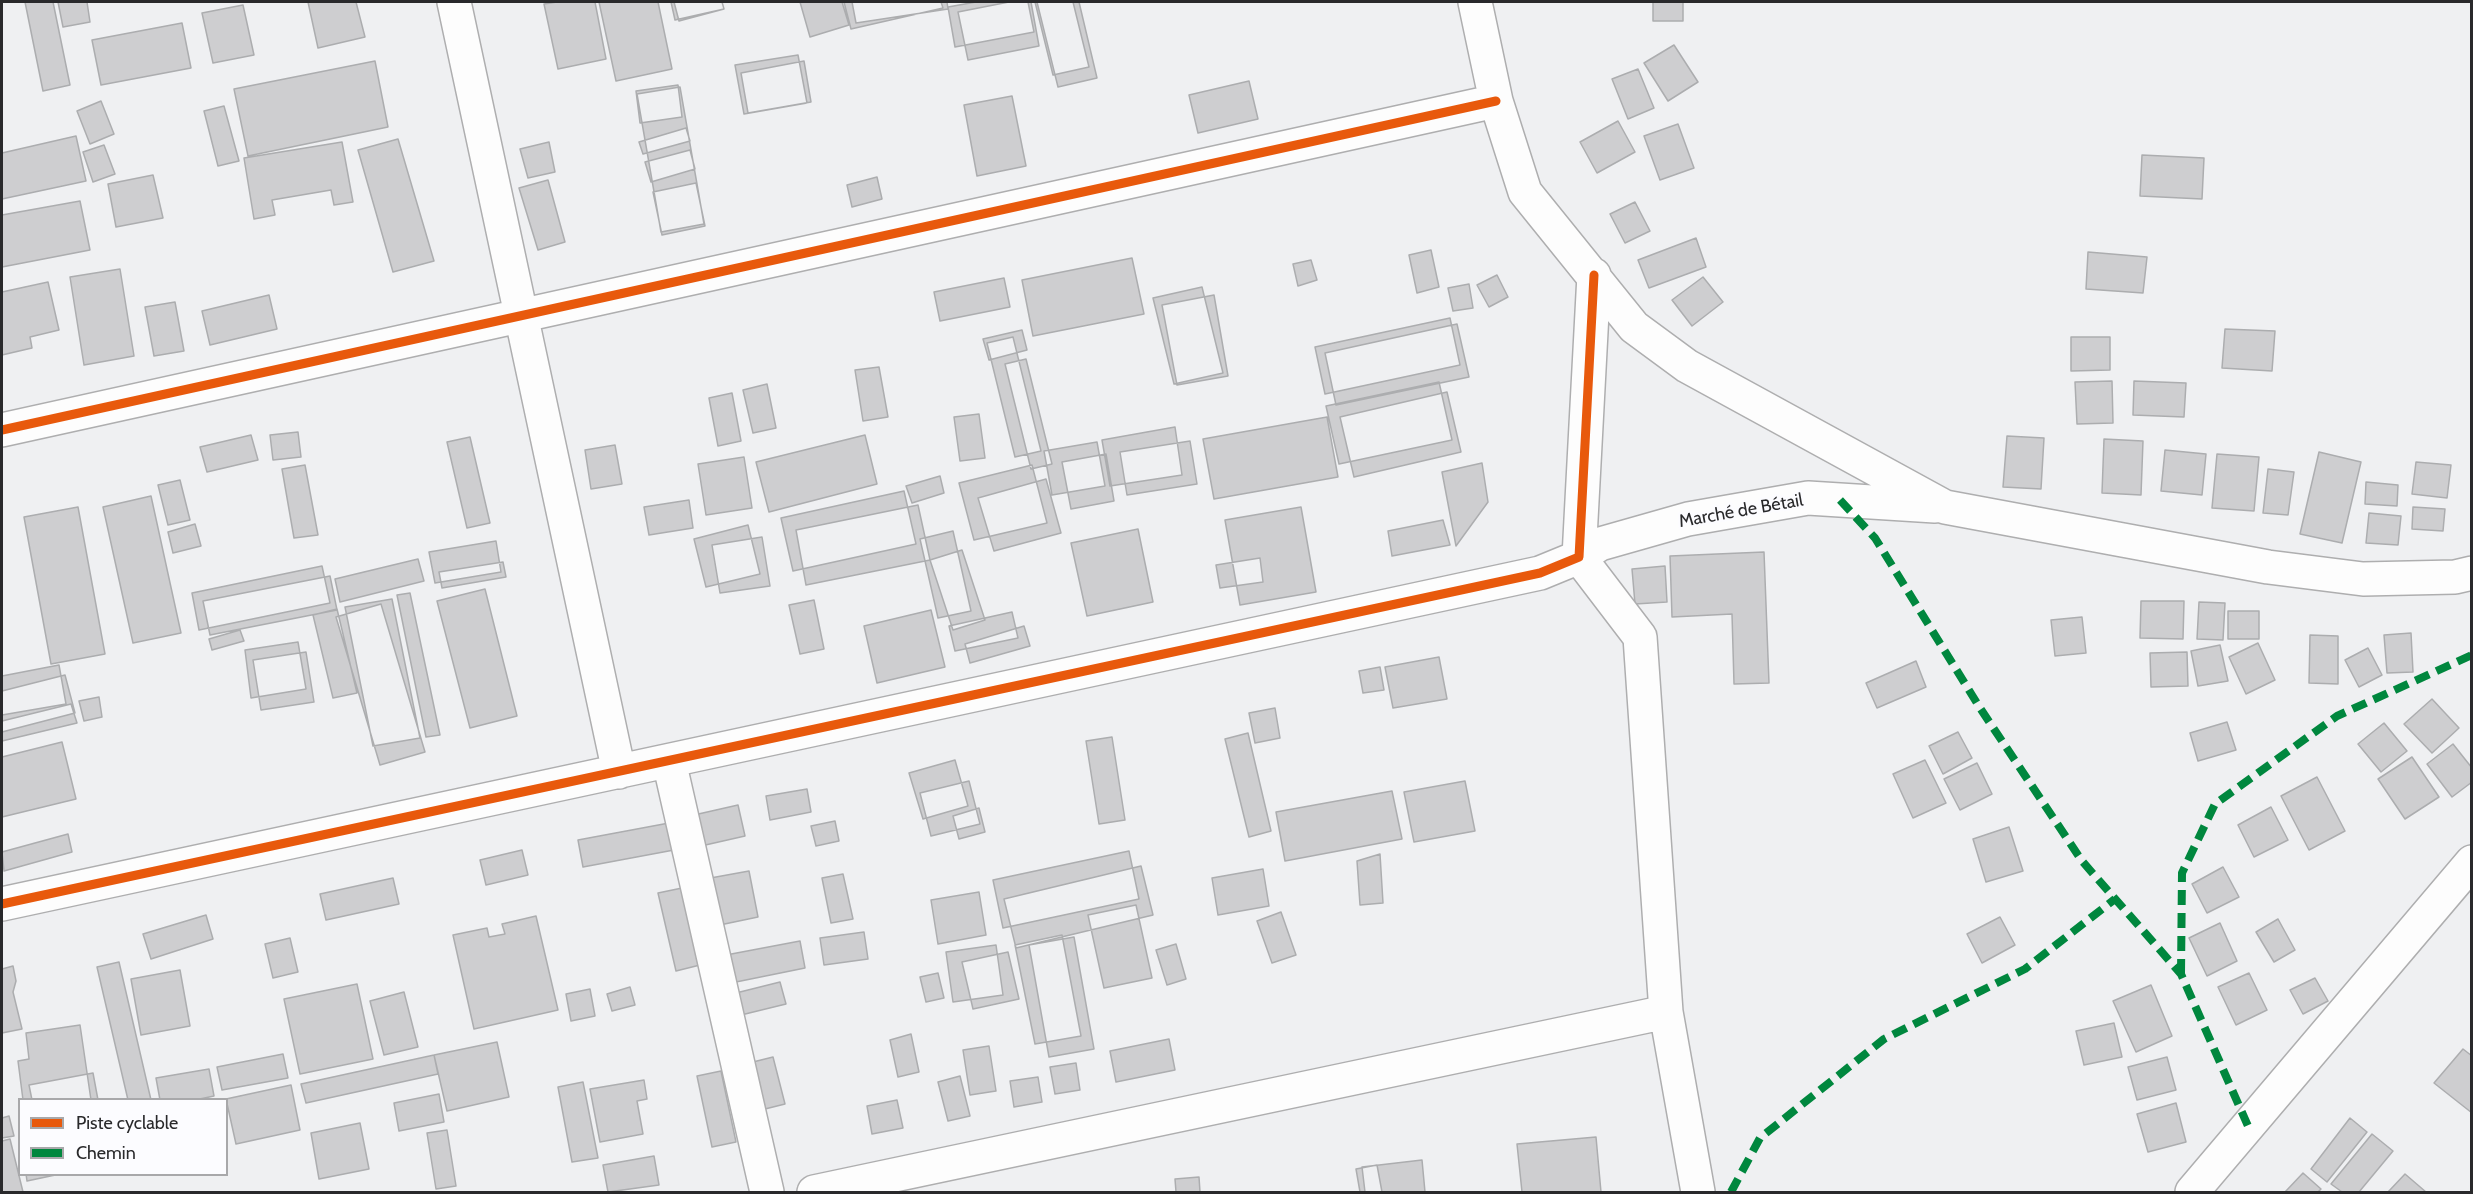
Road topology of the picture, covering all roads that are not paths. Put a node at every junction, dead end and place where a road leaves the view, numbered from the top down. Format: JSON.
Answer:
{"nodes":[{"id":1,"x":454,"y":2,"type":"edge"},
{"id":2,"x":1475,"y":2,"type":"edge"},
{"id":3,"x":1496,"y":101,"type":"junction"},
{"id":4,"x":1593,"y":275,"type":"junction"},
{"id":5,"x":522,"y":317,"type":"junction"},
{"id":6,"x":2,"y":430,"type":"edge"},
{"id":7,"x":1945,"y":507,"type":"junction"},
{"id":8,"x":1580,"y":557,"type":"junction"},
{"id":9,"x":2472,"y":573,"type":"edge"},
{"id":10,"x":669,"y":761,"type":"junction"},
{"id":11,"x":620,"y":772,"type":"junction"},
{"id":12,"x":2472,"y":862,"type":"edge"},
{"id":13,"x":2,"y":904,"type":"edge"},
{"id":14,"x":1666,"y":1012,"type":"junction"},
{"id":15,"x":767,"y":1192,"type":"edge"},
{"id":16,"x":814,"y":1192,"type":"edge"},
{"id":17,"x":1698,"y":1192,"type":"edge"},
{"id":18,"x":2192,"y":1192,"type":"edge"}],
"edges":[{"from":1,"to":5,"type":"street"},
{"from":2,"to":3,"type":"street"},
{"from":3,"to":4,"type":"street"},
{"from":3,"to":5,"type":"street"},
{"from":4,"to":7,"type":"street"},
{"from":4,"to":8,"type":"street"},
{"from":5,"to":6,"type":"street"},
{"from":5,"to":11,"type":"street"},
{"from":7,"to":8,"type":"street","name":"Marché de Bétail"},
{"from":7,"to":9,"type":"street"},
{"from":8,"to":10,"type":"street","name":"Marché de Bétail"},
{"from":8,"to":14,"type":"street"},
{"from":10,"to":11,"type":"street","name":"Marché de Bétail"},
{"from":10,"to":15,"type":"street"},
{"from":11,"to":13,"type":"street","name":"Marché de Bétail"},
{"from":12,"to":18,"type":"street"},
{"from":14,"to":16,"type":"street"},
{"from":14,"to":17,"type":"street"}]}
